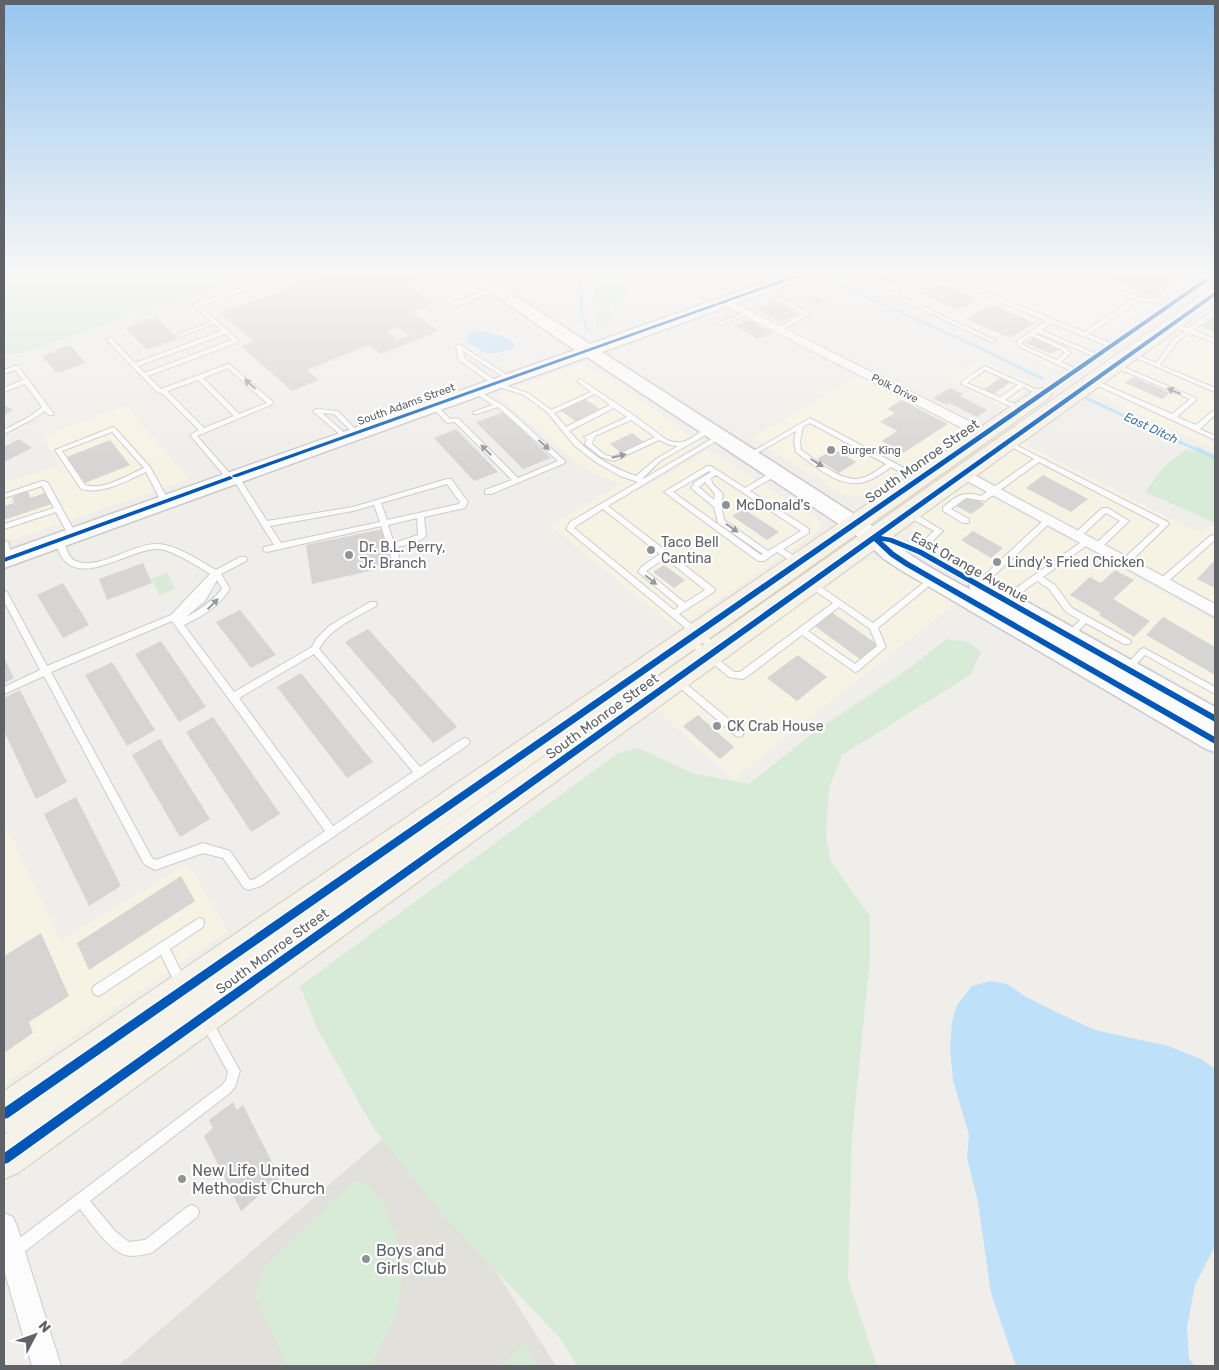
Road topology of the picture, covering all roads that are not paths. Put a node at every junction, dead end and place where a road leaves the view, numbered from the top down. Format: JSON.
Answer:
{"nodes":[{"id":1,"x":217,"y":335,"type":"edge"},
{"id":2,"x":229,"y":335,"type":"edge"},
{"id":3,"x":566,"y":335,"type":"edge"},
{"id":4,"x":633,"y":335,"type":"edge"},
{"id":5,"x":792,"y":335,"type":"edge"},
{"id":6,"x":981,"y":335,"type":"edge"},
{"id":7,"x":1030,"y":335,"type":"edge"},
{"id":8,"x":1033,"y":335,"type":"edge"},
{"id":9,"x":1051,"y":335,"type":"edge"},
{"id":10,"x":1084,"y":335,"type":"edge"},
{"id":11,"x":1122,"y":335,"type":"edge"},
{"id":12,"x":1165,"y":335,"type":"edge"},
{"id":13,"x":1178,"y":335,"type":"edge"},
{"id":14,"x":1200,"y":335,"type":"edge"},
{"id":15,"x":110,"y":339,"type":"dead end"},
{"id":16,"x":994,"y":341,"type":"dead end"},
{"id":17,"x":1215,"y":341,"type":"edge"},
{"id":18,"x":590,"y":350,"type":"junction"},
{"id":19,"x":1097,"y":351,"type":"junction"},
{"id":20,"x":1130,"y":354,"type":"junction"},
{"id":21,"x":461,"y":359,"type":"joint"},
{"id":22,"x":134,"y":364,"type":"junction"},
{"id":23,"x":1114,"y":365,"type":"junction"},
{"id":24,"x":1157,"y":366,"type":"junction"},
{"id":25,"x":1072,"y":370,"type":"junction"},
{"id":26,"x":4,"y":372,"type":"edge"},
{"id":27,"x":144,"y":376,"type":"junction"},
{"id":28,"x":199,"y":378,"type":"junction"},
{"id":29,"x":27,"y":381,"type":"junction"},
{"id":30,"x":503,"y":381,"type":"junction"},
{"id":31,"x":580,"y":381,"type":"dead end"},
{"id":32,"x":1022,"y":385,"type":"junction"},
{"id":33,"x":4,"y":390,"type":"edge"},
{"id":34,"x":1215,"y":390,"type":"edge"},
{"id":35,"x":475,"y":391,"type":"junction"},
{"id":36,"x":162,"y":392,"type":"junction"},
{"id":37,"x":596,"y":392,"type":"junction"},
{"id":38,"x":1042,"y":394,"type":"junction"},
{"id":39,"x":1001,"y":400,"type":"junction"},
{"id":40,"x":498,"y":405,"type":"junction"},
{"id":41,"x":615,"y":405,"type":"junction"},
{"id":42,"x":434,"y":406,"type":"junction"},
{"id":43,"x":46,"y":407,"type":"junction"},
{"id":44,"x":1021,"y":409,"type":"junction"},
{"id":45,"x":316,"y":411,"type":"joint"},
{"id":46,"x":336,"y":412,"type":"joint"},
{"id":47,"x":1215,"y":412,"type":"edge"},
{"id":48,"x":475,"y":413,"type":"dead end"},
{"id":49,"x":550,"y":413,"type":"junction"},
{"id":50,"x":51,"y":414,"type":"dead end"},
{"id":51,"x":238,"y":416,"type":"junction"},
{"id":52,"x":632,"y":417,"type":"junction"},
{"id":53,"x":1173,"y":417,"type":"junction"},
{"id":54,"x":800,"y":426,"type":"junction"},
{"id":55,"x":1197,"y":428,"type":"junction"},
{"id":56,"x":565,"y":430,"type":"junction"},
{"id":57,"x":203,"y":431,"type":"junction"},
{"id":58,"x":4,"y":432,"type":"edge"},
{"id":59,"x":714,"y":434,"type":"junction"},
{"id":60,"x":996,"y":434,"type":"junction"},
{"id":61,"x":351,"y":435,"type":"junction"},
{"id":62,"x":592,"y":435,"type":"junction"},
{"id":63,"x":660,"y":438,"type":"junction"},
{"id":64,"x":1215,"y":438,"type":"edge"},
{"id":65,"x":576,"y":443,"type":"junction"},
{"id":66,"x":685,"y":444,"type":"junction"},
{"id":67,"x":748,"y":456,"type":"junction"},
{"id":68,"x":1038,"y":459,"type":"junction"},
{"id":69,"x":891,"y":464,"type":"junction"},
{"id":70,"x":148,"y":469,"type":"junction"},
{"id":71,"x":712,"y":470,"type":"junction"},
{"id":72,"x":774,"y":473,"type":"junction"},
{"id":73,"x":963,"y":473,"type":"junction"},
{"id":74,"x":233,"y":477,"type":"junction"},
{"id":75,"x":707,"y":478,"type":"junction"},
{"id":76,"x":517,"y":481,"type":"junction"},
{"id":77,"x":641,"y":481,"type":"junction"},
{"id":78,"x":994,"y":490,"type":"junction"},
{"id":79,"x":745,"y":491,"type":"junction"},
{"id":80,"x":488,"y":492,"type":"dead end"},
{"id":81,"x":933,"y":494,"type":"junction"},
{"id":82,"x":4,"y":496,"type":"edge"},
{"id":83,"x":166,"y":501,"type":"junction"},
{"id":84,"x":377,"y":502,"type":"junction"},
{"id":85,"x":603,"y":506,"type":"junction"},
{"id":86,"x":717,"y":506,"type":"junction"},
{"id":87,"x":58,"y":509,"type":"junction"},
{"id":88,"x":908,"y":512,"type":"junction"},
{"id":89,"x":420,"y":515,"type":"junction"},
{"id":90,"x":1049,"y":520,"type":"junction"},
{"id":91,"x":966,"y":521,"type":"dead end"},
{"id":92,"x":384,"y":523,"type":"junction"},
{"id":93,"x":265,"y":524,"type":"junction"},
{"id":94,"x":4,"y":527,"type":"edge"},
{"id":95,"x":864,"y":530,"type":"junction"},
{"id":96,"x":65,"y":537,"type":"junction"},
{"id":97,"x":1213,"y":538,"type":"dead end"},
{"id":98,"x":1087,"y":541,"type":"junction"},
{"id":99,"x":279,"y":546,"type":"junction"},
{"id":100,"x":391,"y":546,"type":"junction"},
{"id":101,"x":267,"y":549,"type":"dead end"},
{"id":102,"x":917,"y":551,"type":"junction"},
{"id":103,"x":5,"y":554,"type":"edge"},
{"id":104,"x":666,"y":554,"type":"junction"},
{"id":105,"x":769,"y":554,"type":"junction"},
{"id":106,"x":395,"y":557,"type":"dead end"},
{"id":107,"x":243,"y":559,"type":"dead end"},
{"id":108,"x":1125,"y":562,"type":"junction"},
{"id":109,"x":795,"y":565,"type":"junction"},
{"id":110,"x":216,"y":573,"type":"junction"},
{"id":111,"x":1036,"y":577,"type":"junction"},
{"id":112,"x":932,"y":578,"type":"junction"},
{"id":113,"x":1162,"y":582,"type":"junction"},
{"id":114,"x":979,"y":585,"type":"junction"},
{"id":115,"x":4,"y":594,"type":"edge"},
{"id":116,"x":1008,"y":602,"type":"junction"},
{"id":117,"x":839,"y":603,"type":"junction"},
{"id":118,"x":373,"y":604,"type":"dead end"},
{"id":119,"x":685,"y":607,"type":"junction"},
{"id":120,"x":1215,"y":611,"type":"edge"},
{"id":121,"x":673,"y":614,"type":"junction"},
{"id":122,"x":176,"y":620,"type":"junction"},
{"id":123,"x":873,"y":626,"type":"junction"},
{"id":124,"x":1077,"y":628,"type":"junction"},
{"id":125,"x":802,"y":631,"type":"junction"},
{"id":126,"x":1127,"y":642,"type":"dead end"},
{"id":127,"x":702,"y":644,"type":"junction"},
{"id":128,"x":315,"y":649,"type":"junction"},
{"id":129,"x":1128,"y":669,"type":"junction"},
{"id":130,"x":45,"y":670,"type":"junction"},
{"id":131,"x":665,"y":670,"type":"junction"},
{"id":132,"x":4,"y":691,"type":"edge"},
{"id":133,"x":1215,"y":691,"type":"edge"},
{"id":134,"x":233,"y":697,"type":"junction"},
{"id":135,"x":1215,"y":719,"type":"edge"},
{"id":136,"x":739,"y":733,"type":"dead end"},
{"id":137,"x":1215,"y":741,"type":"edge"},
{"id":138,"x":465,"y":742,"type":"dead end"},
{"id":139,"x":419,"y":773,"type":"junction"},
{"id":140,"x":332,"y":832,"type":"junction"},
{"id":141,"x":200,"y":923,"type":"dead end"},
{"id":142,"x":163,"y":947,"type":"junction"},
{"id":143,"x":98,"y":990,"type":"dead end"},
{"id":144,"x":194,"y":1003,"type":"junction"},
{"id":145,"x":4,"y":1114,"type":"edge"},
{"id":146,"x":4,"y":1159,"type":"edge"},
{"id":147,"x":81,"y":1200,"type":"junction"},
{"id":148,"x":192,"y":1212,"type":"dead end"},
{"id":149,"x":4,"y":1226,"type":"edge"},
{"id":150,"x":12,"y":1253,"type":"junction"},
{"id":151,"x":47,"y":1366,"type":"edge"}],
"edges":[{"from":1,"to":22,"type":"lane"},
{"from":2,"to":27,"type":"lane"},
{"from":3,"to":18,"type":"main road","name":"East Orange Avenue"},
{"from":4,"to":18,"type":"main road","name":"South Adams Street"},
{"from":5,"to":60,"type":"street","name":"Polk Drive"},
{"from":6,"to":16,"type":"lane"},
{"from":7,"to":25,"type":"lane"},
{"from":8,"to":25,"type":"lane"},
{"from":9,"to":19,"type":"lane"},
{"from":10,"to":19,"type":"lane"},
{"from":11,"to":19,"type":"main road","name":"South Monroe Street"},
{"from":12,"to":20,"type":"main road","name":"South Monroe Street"},
{"from":13,"to":24,"type":"lane"},
{"from":14,"to":17,"type":"lane"},
{"from":15,"to":22,"type":"lane"},
{"from":18,"to":30,"type":"main road","name":"South Adams Street"},
{"from":18,"to":59,"type":"main road","name":"East Orange Avenue"},
{"from":19,"to":20,"type":"main road"},
{"from":19,"to":25,"type":"main road","name":"South Monroe Street"},
{"from":20,"to":23,"type":"main road","name":"South Monroe Street"},
{"from":20,"to":24,"type":"lane"},
{"from":21,"to":30,"type":"lane"},
{"from":21,"to":30,"type":"lane"},
{"from":22,"to":27,"type":"lane"},
{"from":23,"to":25,"type":"main road","name":"South Monroe Street"},
{"from":53,"to":23,"type":"lane","one_way":true},
{"from":24,"to":34,"type":"lane"},
{"from":25,"to":38,"type":"main road","name":"South Monroe Street"},
{"from":25,"to":53,"type":"lane"},
{"from":25,"to":60,"type":"main road","name":"South Monroe Street"},
{"from":26,"to":29,"type":"lane"},
{"from":27,"to":36,"type":"lane"},
{"from":28,"to":36,"type":"lane"},
{"from":28,"to":51,"type":"lane"},
{"from":51,"to":28,"type":"lane","one_way":true},
{"from":29,"to":33,"type":"lane"},
{"from":29,"to":43,"type":"lane"},
{"from":30,"to":35,"type":"main road","name":"South Adams Street"},
{"from":30,"to":49,"type":"lane"},
{"from":31,"to":37,"type":"lane"},
{"from":32,"to":38,"type":"lane"},
{"from":32,"to":39,"type":"lane"},
{"from":32,"to":39,"type":"lane"},
{"from":35,"to":40,"type":"lane"},
{"from":35,"to":42,"type":"main road","name":"South Adams Street"},
{"from":36,"to":57,"type":"lane"},
{"from":37,"to":41,"type":"lane"},
{"from":37,"to":49,"type":"lane"},
{"from":38,"to":44,"type":"main road","name":"South Monroe Street"},
{"from":39,"to":44,"type":"lane"},
{"from":40,"to":48,"type":"lane"},
{"from":40,"to":76,"type":"lane","one_way":true},
{"from":41,"to":52,"type":"lane"},
{"from":41,"to":56,"type":"lane"},
{"from":42,"to":61,"type":"main road","name":"South Adams Street"},
{"from":76,"to":42,"type":"lane","one_way":true},
{"from":43,"to":50,"type":"lane"},
{"from":43,"to":58,"type":"lane"},
{"from":44,"to":60,"type":"main road","name":"South Monroe Street"},
{"from":45,"to":46,"type":"lane"},
{"from":45,"to":61,"type":"lane"},
{"from":46,"to":61,"type":"lane"},
{"from":47,"to":55,"type":"lane"},
{"from":49,"to":56,"type":"lane"},
{"from":51,"to":57,"type":"lane"},
{"from":52,"to":62,"type":"lane"},
{"from":52,"to":63,"type":"lane"},
{"from":53,"to":55,"type":"lane"},
{"from":54,"to":67,"type":"lane"},
{"from":54,"to":69,"type":"lane"},
{"from":54,"to":69,"type":"lane","one_way":true},
{"from":55,"to":64,"type":"lane"},
{"from":56,"to":65,"type":"lane"},
{"from":57,"to":74,"type":"lane"},
{"from":59,"to":66,"type":"lane"},
{"from":59,"to":67,"type":"main road","name":"East Orange Avenue"},
{"from":59,"to":77,"type":"lane"},
{"from":60,"to":68,"type":"lane"},
{"from":60,"to":73,"type":"main road","name":"South Monroe Street"},
{"from":60,"to":81,"type":"main road","name":"South Monroe Street"},
{"from":61,"to":74,"type":"main road","name":"South Adams Street"},
{"from":62,"to":63,"type":"lane","one_way":true},
{"from":62,"to":65,"type":"lane"},
{"from":63,"to":66,"type":"lane"},
{"from":65,"to":77,"type":"lane"},
{"from":66,"to":77,"type":"lane"},
{"from":67,"to":72,"type":"main road","name":"East Orange Avenue"},
{"from":68,"to":78,"type":"lane"},
{"from":68,"to":108,"type":"lane"},
{"from":69,"to":81,"type":"lane"},
{"from":70,"to":70,"type":"lane"},
{"from":70,"to":83,"type":"lane"},
{"from":71,"to":75,"type":"lane"},
{"from":71,"to":79,"type":"lane"},
{"from":71,"to":105,"type":"lane"},
{"from":72,"to":79,"type":"lane"},
{"from":72,"to":95,"type":"main road","name":"East Orange Avenue"},
{"from":73,"to":78,"type":"street"},
{"from":73,"to":81,"type":"main road","name":"South Monroe Street"},
{"from":74,"to":83,"type":"main road","name":"South Adams Street"},
{"from":74,"to":93,"type":"lane"},
{"from":75,"to":86,"type":"lane"},
{"from":75,"to":86,"type":"lane"},
{"from":76,"to":80,"type":"lane"},
{"from":77,"to":85,"type":"lane"},
{"from":78,"to":81,"type":"lane"},
{"from":78,"to":90,"type":"street"},
{"from":79,"to":109,"type":"lane"},
{"from":81,"to":88,"type":"main road","name":"South Monroe Street"},
{"from":81,"to":91,"type":"lane"},
{"from":81,"to":95,"type":"main road","name":"South Monroe Street"},
{"from":82,"to":87,"type":"lane"},
{"from":83,"to":96,"type":"main road","name":"South Adams Street"},
{"from":84,"to":89,"type":"lane"},
{"from":84,"to":92,"type":"lane"},
{"from":84,"to":93,"type":"lane"},
{"from":85,"to":104,"type":"lane"},
{"from":85,"to":121,"type":"lane"},
{"from":86,"to":105,"type":"lane","one_way":true},
{"from":87,"to":94,"type":"lane"},
{"from":87,"to":96,"type":"lane"},
{"from":88,"to":95,"type":"main road","name":"South Monroe Street"},
{"from":88,"to":102,"type":"lane"},
{"from":89,"to":92,"type":"lane"},
{"from":89,"to":100,"type":"lane"},
{"from":90,"to":98,"type":"street"},
{"from":90,"to":114,"type":"lane"},
{"from":92,"to":99,"type":"lane"},
{"from":92,"to":100,"type":"lane"},
{"from":93,"to":99,"type":"lane"},
{"from":95,"to":102,"type":"main road","name":"East Orange Avenue"},
{"from":95,"to":109,"type":"main road","name":"South Monroe Street"},
{"from":95,"to":112,"type":"main road","name":"East Orange Avenue"},
{"from":96,"to":103,"type":"main road","name":"South Adams Street"},
{"from":96,"to":110,"type":"lane"},
{"from":97,"to":113,"type":"lane"},
{"from":98,"to":98,"type":"lane"},
{"from":98,"to":108,"type":"street"},
{"from":98,"to":111,"type":"lane"},
{"from":99,"to":101,"type":"lane"},
{"from":100,"to":106,"type":"lane"},
{"from":102,"to":114,"type":"main road","name":"East Orange Avenue"},
{"from":104,"to":119,"type":"lane","one_way":true},
{"from":104,"to":119,"type":"lane"},
{"from":105,"to":109,"type":"lane"},
{"from":107,"to":110,"type":"lane"},
{"from":108,"to":113,"type":"street"},
{"from":109,"to":117,"type":"lane"},
{"from":109,"to":127,"type":"main road","name":"South Monroe Street"},
{"from":110,"to":122,"type":"lane"},
{"from":122,"to":110,"type":"lane","one_way":true},
{"from":111,"to":116,"type":"lane"},
{"from":111,"to":124,"type":"lane"},
{"from":112,"to":123,"type":"lane"},
{"from":112,"to":137,"type":"main road","name":"East Orange Avenue"},
{"from":113,"to":120,"type":"street"},
{"from":114,"to":116,"type":"main road","name":"East Orange Avenue"},
{"from":115,"to":130,"type":"lane"},
{"from":116,"to":124,"type":"main road","name":"East Orange Avenue"},
{"from":117,"to":123,"type":"lane"},
{"from":117,"to":125,"type":"lane"},
{"from":118,"to":128,"type":"lane"},
{"from":119,"to":121,"type":"lane"},
{"from":121,"to":127,"type":"lane"},
{"from":122,"to":130,"type":"lane"},
{"from":122,"to":134,"type":"lane"},
{"from":123,"to":125,"type":"lane"},
{"from":124,"to":126,"type":"lane"},
{"from":124,"to":129,"type":"main road","name":"East Orange Avenue"},
{"from":125,"to":127,"type":"lane"},
{"from":127,"to":131,"type":"main road","name":"South Monroe Street"},
{"from":128,"to":134,"type":"lane"},
{"from":128,"to":139,"type":"lane"},
{"from":129,"to":133,"type":"lane"},
{"from":129,"to":135,"type":"main road","name":"East Orange Avenue"},
{"from":130,"to":132,"type":"lane"},
{"from":130,"to":140,"type":"lane"},
{"from":131,"to":136,"type":"lane"},
{"from":131,"to":144,"type":"main road","name":"South Monroe Street"},
{"from":134,"to":140,"type":"lane"},
{"from":138,"to":139,"type":"lane"},
{"from":139,"to":140,"type":"lane"},
{"from":141,"to":142,"type":"lane"},
{"from":142,"to":143,"type":"lane"},
{"from":142,"to":144,"type":"lane"},
{"from":144,"to":145,"type":"main road","name":"South Monroe Street"},
{"from":144,"to":146,"type":"main road","name":"South Monroe Street"},
{"from":144,"to":147,"type":"lane"},
{"from":147,"to":148,"type":"lane"},
{"from":147,"to":150,"type":"lane"},
{"from":149,"to":150,"type":"street"},
{"from":150,"to":151,"type":"street"}]}
